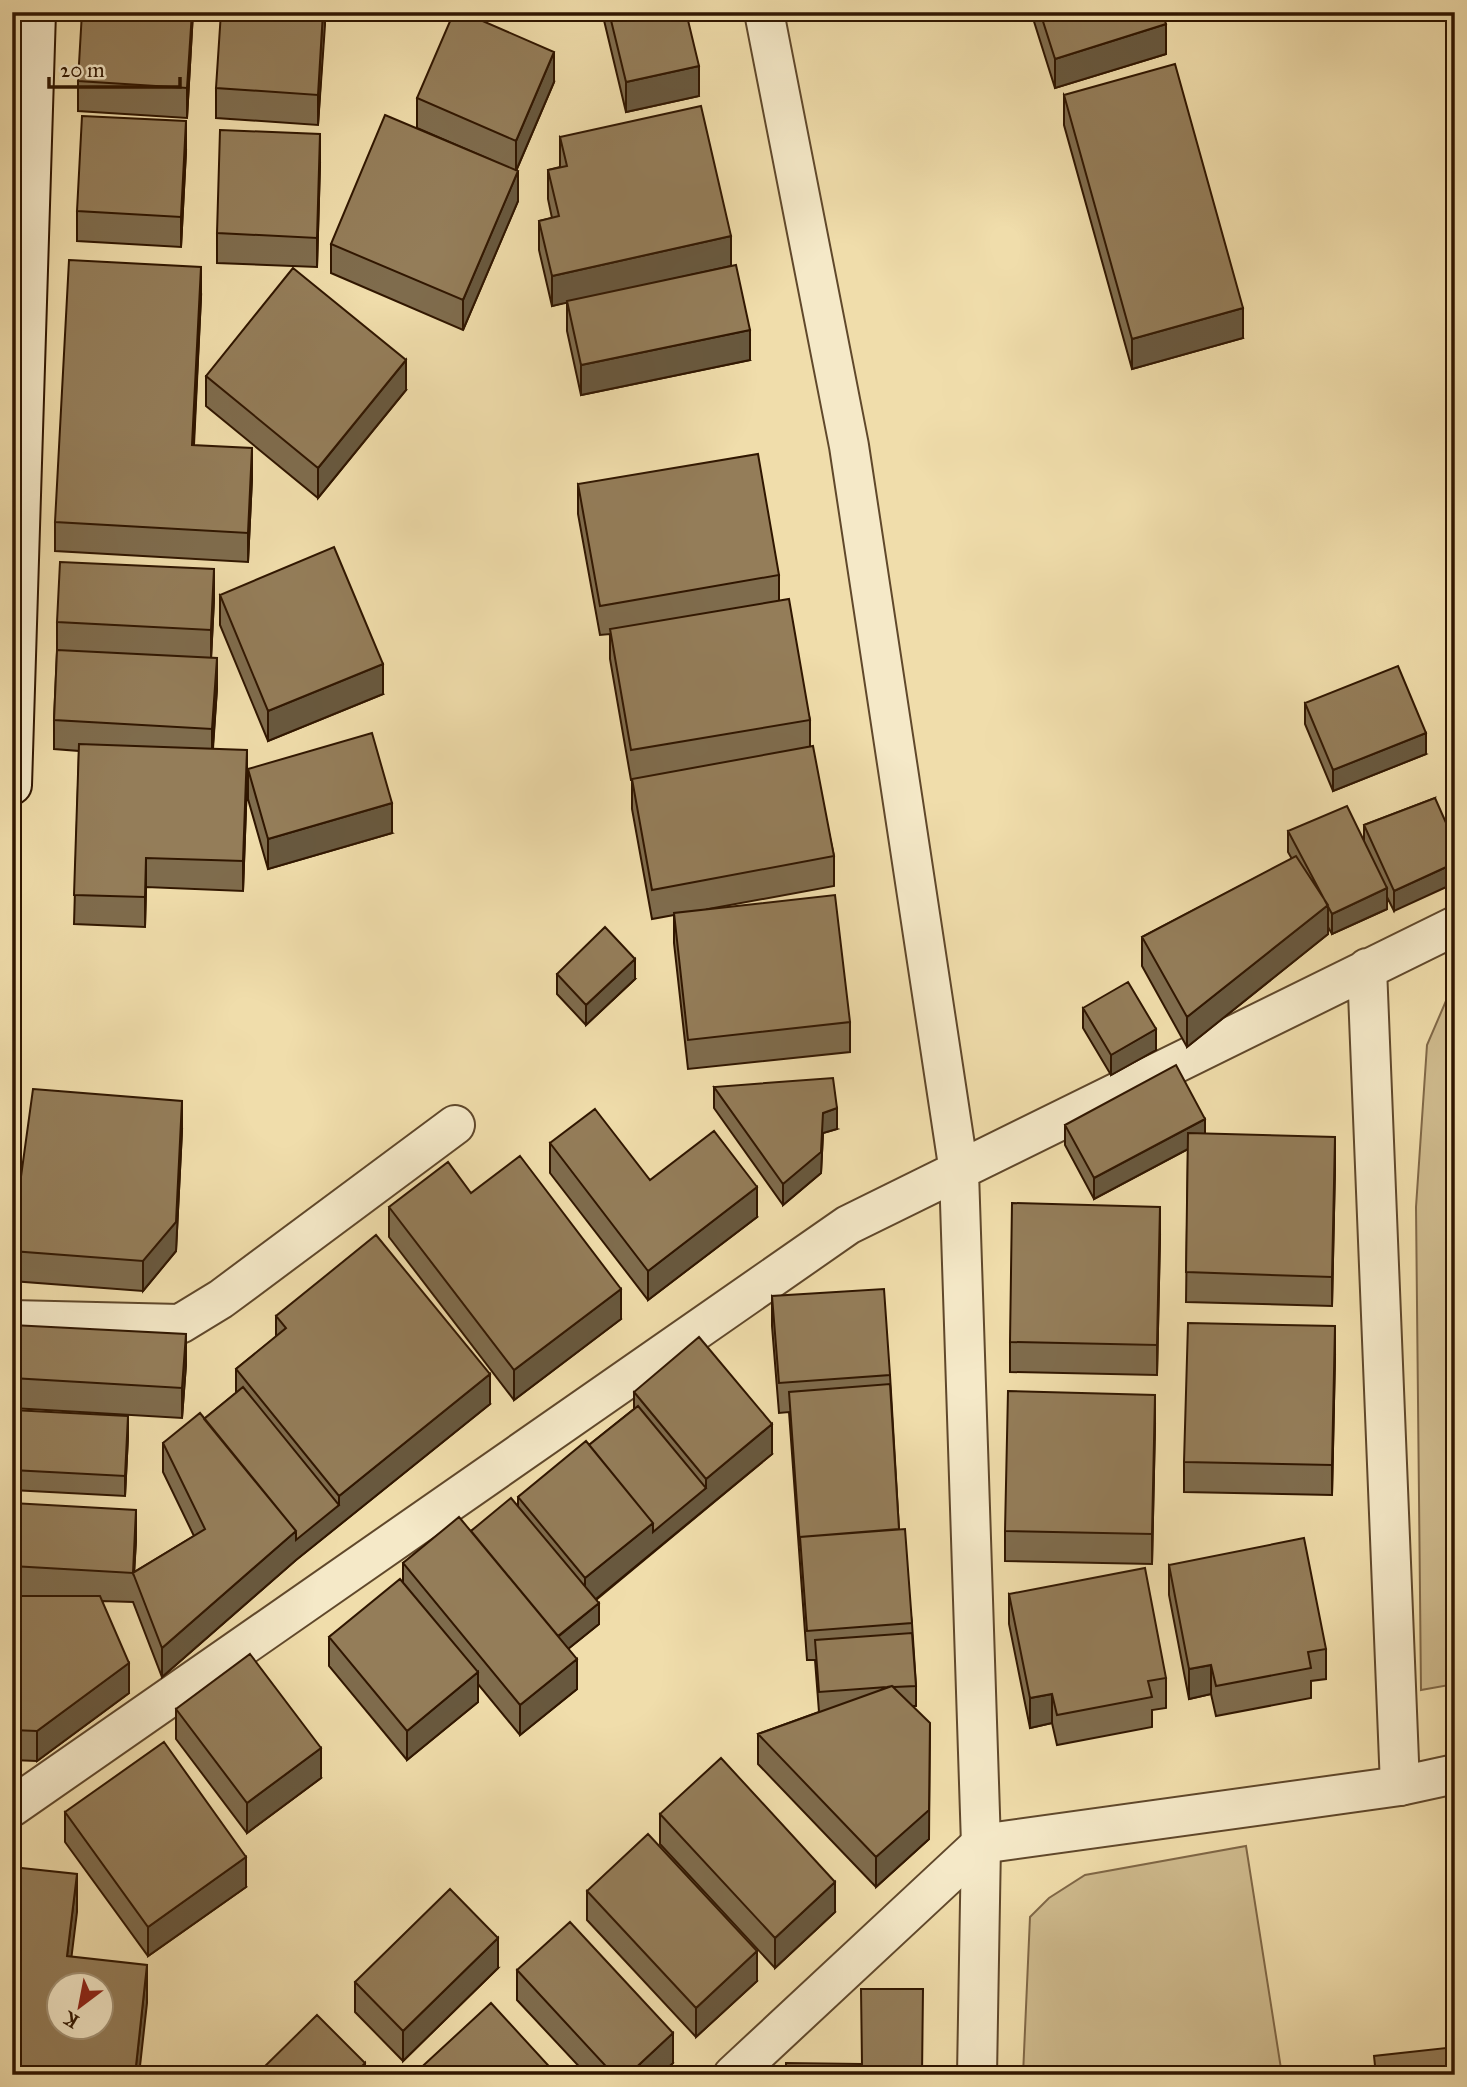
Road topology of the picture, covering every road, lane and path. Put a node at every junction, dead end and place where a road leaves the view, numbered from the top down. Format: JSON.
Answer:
{"nodes":[{"id":1,"x":36,"y":12,"type":"edge"},
{"id":2,"x":764,"y":12,"type":"edge"},
{"id":3,"x":12,"y":785,"type":"edge"},
{"id":4,"x":1455,"y":926,"type":"edge"},
{"id":5,"x":1367,"y":968,"type":"junction"},
{"id":6,"x":455,"y":1125,"type":"dead end"},
{"id":7,"x":959,"y":1172,"type":"junction"},
{"id":8,"x":12,"y":1320,"type":"edge"},
{"id":9,"x":1455,"y":1774,"type":"edge"},
{"id":10,"x":1400,"y":1786,"type":"junction"},
{"id":11,"x":12,"y":1807,"type":"edge"},
{"id":12,"x":981,"y":1844,"type":"junction"},
{"id":13,"x":733,"y":2075,"type":"edge"},
{"id":14,"x":977,"y":2075,"type":"edge"}],
"edges":[{"from":1,"to":3,"type":"street"},
{"from":2,"to":7,"type":"street"},
{"from":4,"to":5,"type":"street"},
{"from":5,"to":7,"type":"street"},
{"from":5,"to":10,"type":"street"},
{"from":6,"to":8,"type":"street"},
{"from":7,"to":11,"type":"street"},
{"from":7,"to":12,"type":"street"},
{"from":9,"to":10,"type":"street"},
{"from":10,"to":12,"type":"street"},
{"from":12,"to":13,"type":"street"},
{"from":12,"to":14,"type":"street"}]}
